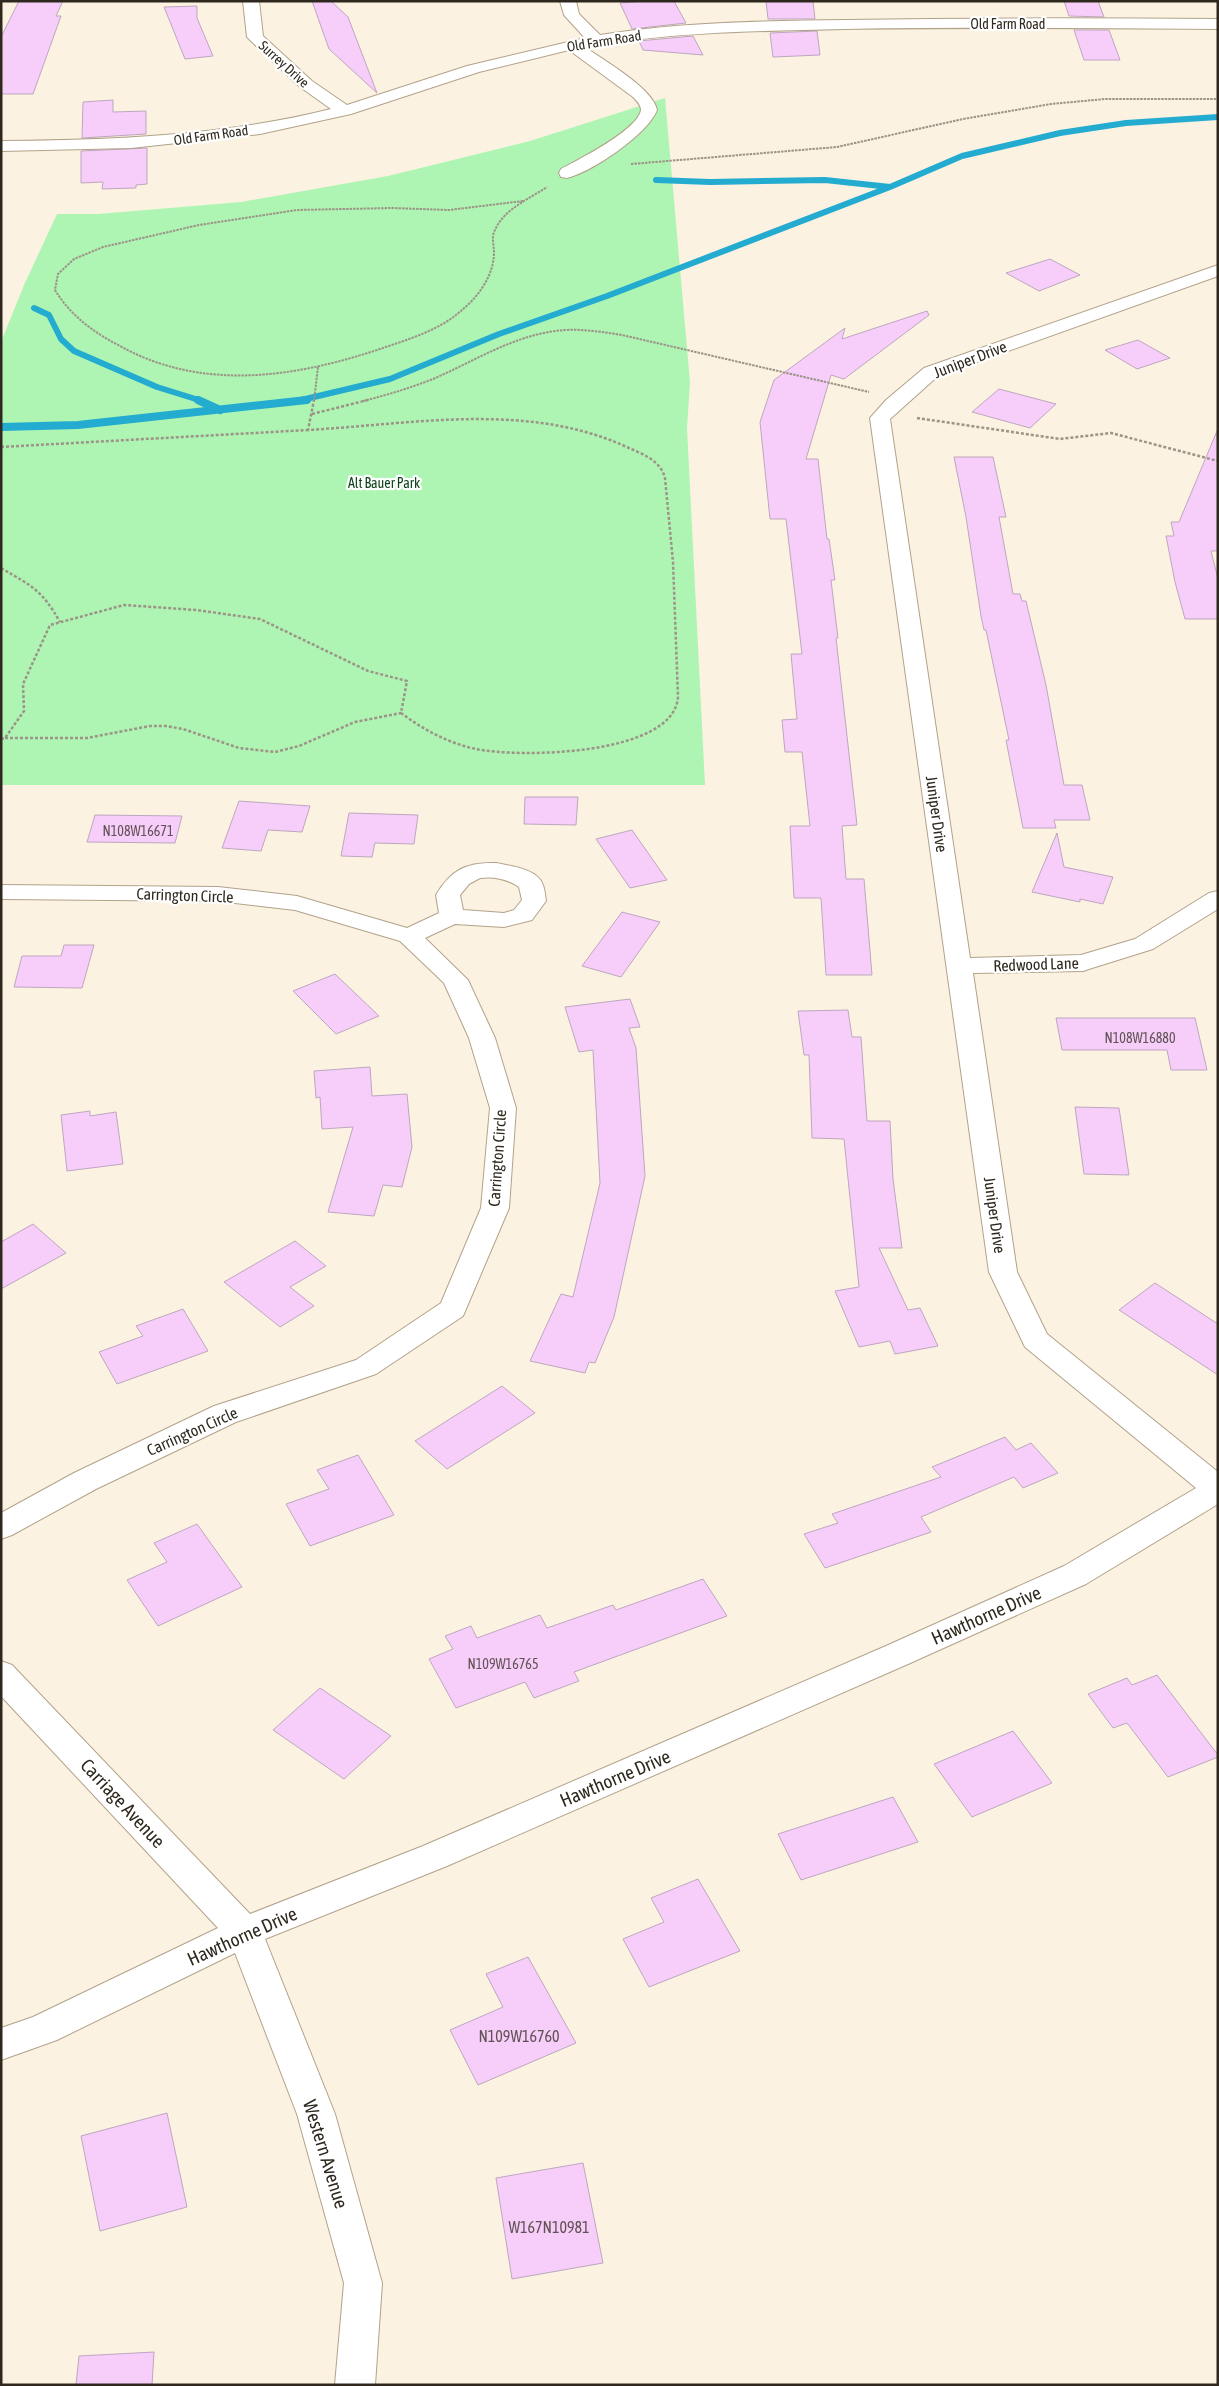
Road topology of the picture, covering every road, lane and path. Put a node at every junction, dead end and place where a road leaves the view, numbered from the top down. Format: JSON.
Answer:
{"nodes":[{"id":1,"x":251,"y":1,"type":"edge"},
{"id":2,"x":568,"y":1,"type":"edge"},
{"id":3,"x":1218,"y":24,"type":"edge"},
{"id":4,"x":596,"y":40,"type":"junction"},
{"id":5,"x":572,"y":46,"type":"junction"},
{"id":6,"x":1218,"y":99,"type":"edge"},
{"id":7,"x":344,"y":111,"type":"junction"},
{"id":8,"x":1,"y":146,"type":"edge"},
{"id":9,"x":623,"y":166,"type":"dead end"},
{"id":10,"x":567,"y":173,"type":"joint"},
{"id":11,"x":523,"y":201,"type":"junction"},
{"id":12,"x":1218,"y":270,"type":"edge"},
{"id":13,"x":318,"y":367,"type":"junction"},
{"id":14,"x":872,"y":393,"type":"dead end"},
{"id":15,"x":310,"y":414,"type":"junction"},
{"id":16,"x":909,"y":417,"type":"dead end"},
{"id":17,"x":308,"y":430,"type":"junction"},
{"id":18,"x":1,"y":447,"type":"edge"},
{"id":19,"x":1218,"y":461,"type":"edge"},
{"id":20,"x":1,"y":568,"type":"edge"},
{"id":21,"x":60,"y":622,"type":"junction"},
{"id":22,"x":401,"y":713,"type":"junction"},
{"id":23,"x":3,"y":738,"type":"edge"},
{"id":24,"x":1,"y":892,"type":"edge"},
{"id":25,"x":1218,"y":898,"type":"edge"},
{"id":26,"x":452,"y":916,"type":"dead end"},
{"id":27,"x":409,"y":936,"type":"junction"},
{"id":28,"x":959,"y":966,"type":"junction"},
{"id":29,"x":1218,"y":1489,"type":"edge"},
{"id":30,"x":1,"y":1527,"type":"edge"},
{"id":31,"x":1,"y":1674,"type":"edge"},
{"id":32,"x":244,"y":1932,"type":"junction"},
{"id":33,"x":1,"y":2044,"type":"edge"},
{"id":34,"x":355,"y":2385,"type":"edge"}],
"edges":[{"from":1,"to":7,"type":"street","name":"Surrey Drive"},
{"from":2,"to":4,"type":"street"},
{"from":3,"to":4,"type":"street","name":"Old Farm Road"},
{"from":4,"to":5,"type":"street","name":"Old Farm Road"},
{"from":5,"to":7,"type":"street","name":"Old Farm Road"},
{"from":5,"to":10,"type":"street"},
{"from":6,"to":9,"type":"path"},
{"from":7,"to":8,"type":"street","name":"Old Farm Road"},
{"from":10,"to":11,"type":"path"},
{"from":11,"to":13,"type":"path"},
{"from":11,"to":13,"type":"path"},
{"from":12,"to":28,"type":"street","name":"Juniper Drive"},
{"from":13,"to":15,"type":"path"},
{"from":14,"to":15,"type":"path"},
{"from":15,"to":17,"type":"path"},
{"from":16,"to":19,"type":"path"},
{"from":17,"to":18,"type":"path"},
{"from":17,"to":22,"type":"path"},
{"from":20,"to":21,"type":"path"},
{"from":21,"to":22,"type":"path"},
{"from":21,"to":23,"type":"path"},
{"from":22,"to":23,"type":"path"},
{"from":24,"to":27,"type":"street","name":"Carrington Circle"},
{"from":25,"to":28,"type":"street","name":"Redwood Lane"},
{"from":26,"to":27,"type":"street"},
{"from":27,"to":30,"type":"street","name":"Carrington Circle"},
{"from":28,"to":29,"type":"street","name":"Juniper Drive"},
{"from":29,"to":32,"type":"street","name":"Hawthorne Drive"},
{"from":31,"to":32,"type":"street","name":"Carriage Avenue"},
{"from":32,"to":33,"type":"street","name":"Hawthorne Drive"},
{"from":32,"to":34,"type":"street","name":"Western Avenue"}]}
